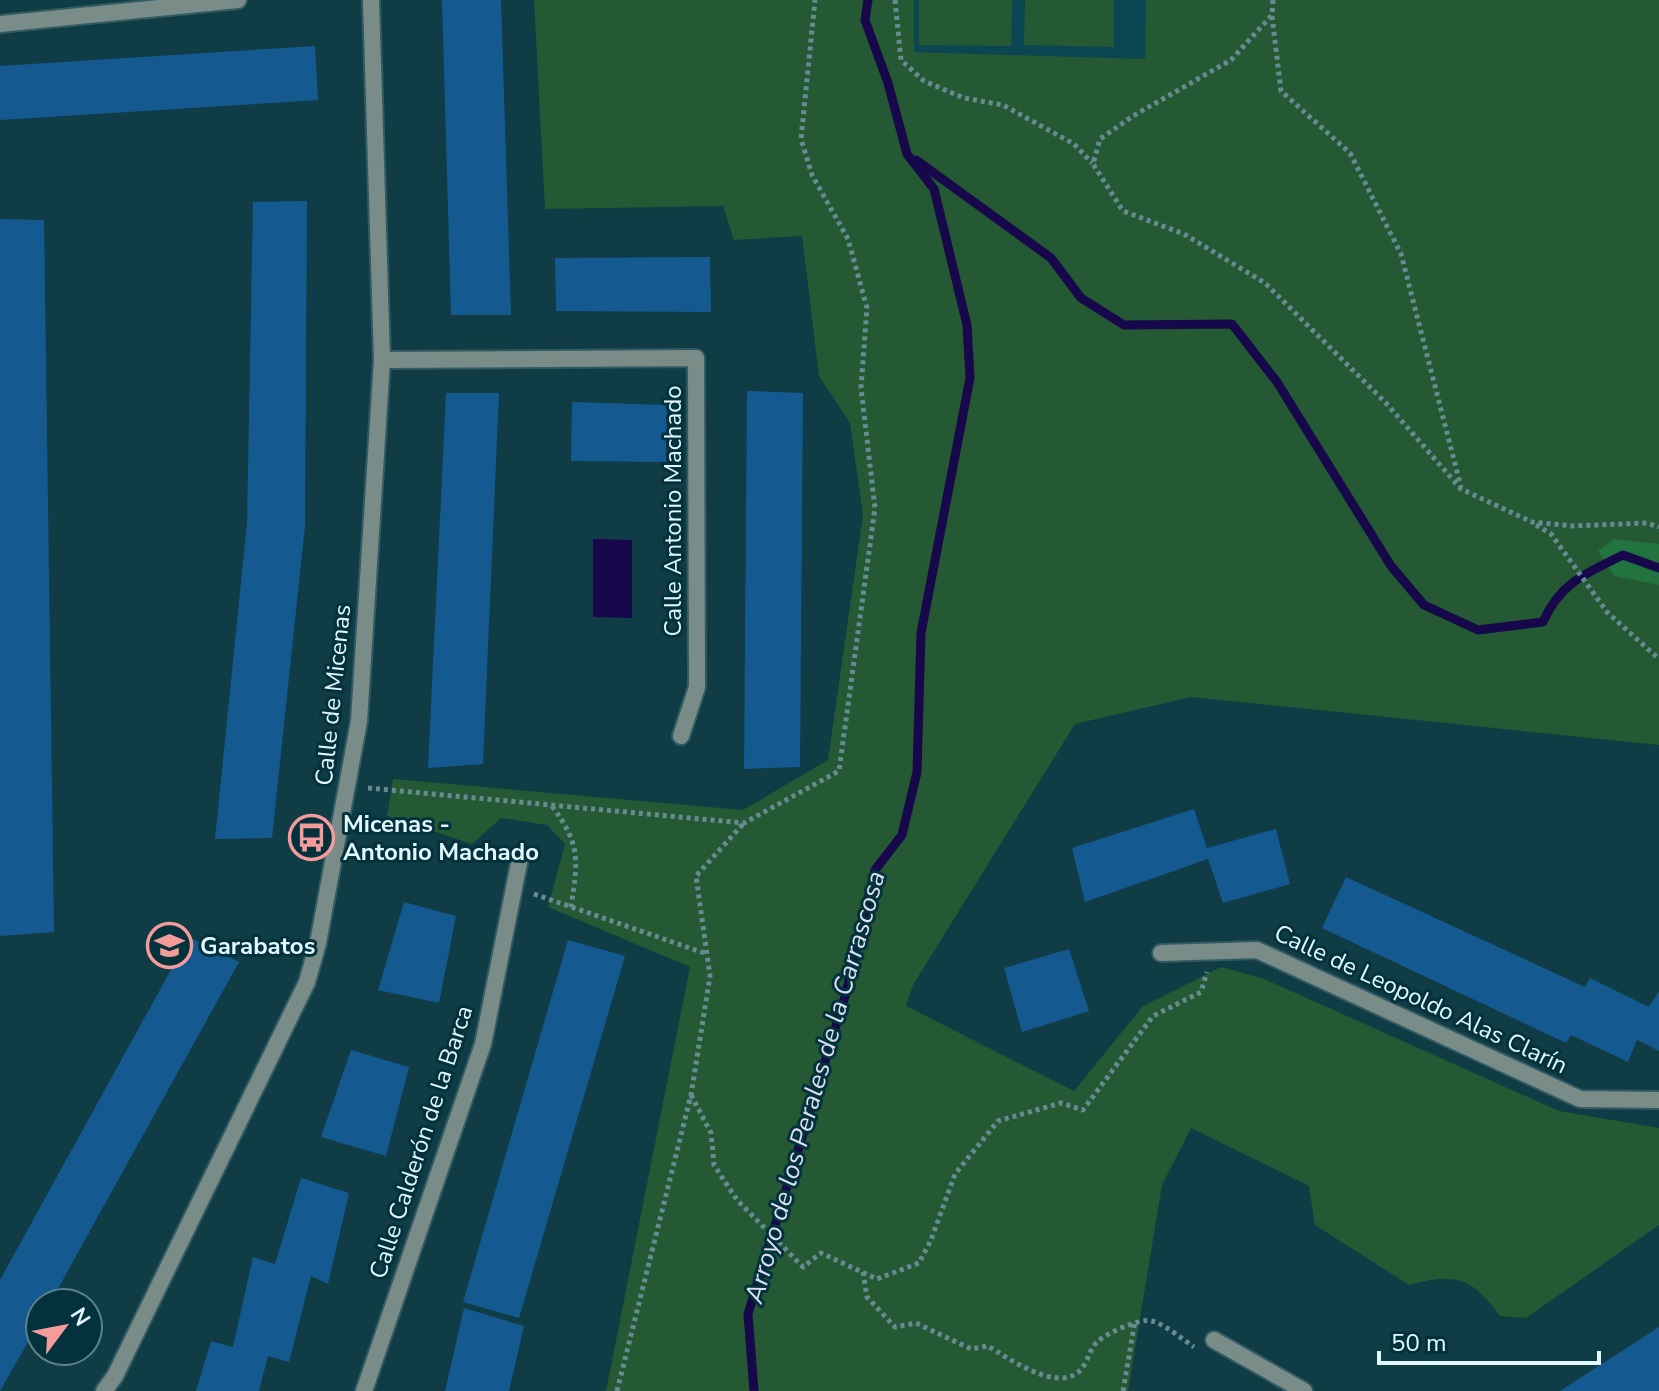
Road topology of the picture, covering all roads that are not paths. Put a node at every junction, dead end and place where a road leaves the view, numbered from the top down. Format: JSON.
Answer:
{"nodes":[{"id":1,"x":238,"y":0,"type":"edge"},
{"id":2,"x":371,"y":0,"type":"edge"},
{"id":3,"x":0,"y":24,"type":"edge"},
{"id":4,"x":382,"y":360,"type":"junction"},
{"id":5,"x":681,"y":736,"type":"dead end"},
{"id":6,"x":520,"y":858,"type":"dead end"},
{"id":7,"x":1161,"y":953,"type":"dead end"},
{"id":8,"x":1659,"y":1100,"type":"edge"},
{"id":9,"x":1214,"y":1340,"type":"road end"},
{"id":10,"x":104,"y":1391,"type":"edge"},
{"id":11,"x":364,"y":1391,"type":"edge"},
{"id":12,"x":1304,"y":1391,"type":"edge"}],
"edges":[{"from":1,"to":3,"type":"street"},
{"from":2,"to":4,"type":"street","name":"Calle de Micenas"},
{"from":4,"to":5,"type":"street","name":"Calle Antonio Machado"},
{"from":4,"to":10,"type":"street","name":"Calle de Micenas"},
{"from":6,"to":11,"type":"street","name":"Calle Calderón de la Barca"},
{"from":7,"to":8,"type":"street","name":"Calle de Leopoldo Alas Clarín"},
{"from":9,"to":12,"type":"street"}]}
